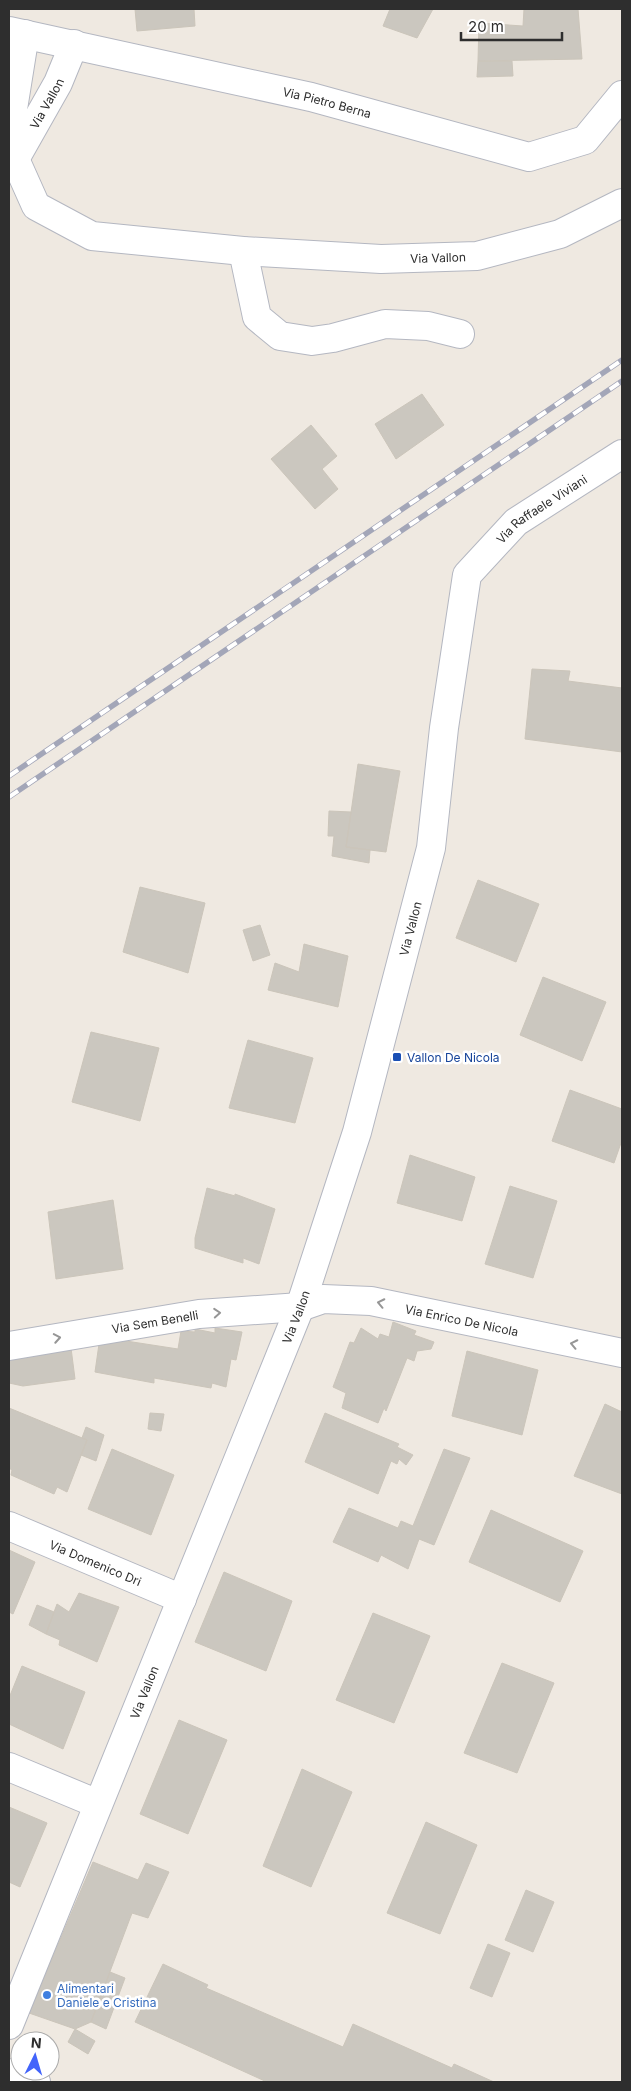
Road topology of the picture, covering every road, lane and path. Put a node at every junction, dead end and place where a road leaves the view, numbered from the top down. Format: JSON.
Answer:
{"nodes":[{"id":1,"x":17,"y":32,"type":"edge"},
{"id":2,"x":74,"y":44,"type":"junction"},
{"id":3,"x":622,"y":95,"type":"edge"},
{"id":4,"x":15,"y":159,"type":"junction"},
{"id":5,"x":622,"y":204,"type":"edge"},
{"id":6,"x":244,"y":251,"type":"junction"},
{"id":7,"x":460,"y":334,"type":"dead end"},
{"id":8,"x":622,"y":454,"type":"edge"},
{"id":9,"x":467,"y":575,"type":"joint"},
{"id":10,"x":300,"y":1307,"type":"junction"},
{"id":11,"x":9,"y":1346,"type":"edge"},
{"id":12,"x":622,"y":1353,"type":"edge"},
{"id":13,"x":9,"y":1526,"type":"edge"},
{"id":14,"x":182,"y":1599,"type":"junction"},
{"id":15,"x":9,"y":1767,"type":"edge"},
{"id":16,"x":98,"y":1804,"type":"junction"},
{"id":17,"x":9,"y":2023,"type":"edge"},
{"id":18,"x":9,"y":2073,"type":"edge"},
{"id":19,"x":36,"y":2082,"type":"edge"}],
"edges":[{"from":1,"to":2,"type":"street","name":"Via Pietro Berna"},
{"from":1,"to":4,"type":"street","name":"Via Vallon"},
{"from":2,"to":3,"type":"street","name":"Via Pietro Berna"},
{"from":2,"to":4,"type":"street","name":"Via Vallon"},
{"from":4,"to":6,"type":"street","name":"Via Vallon"},
{"from":5,"to":6,"type":"street","name":"Via Vallon"},
{"from":6,"to":7,"type":"street"},
{"from":8,"to":9,"type":"street","name":"Via Raffaele Viviani"},
{"from":9,"to":10,"type":"street","name":"Via Vallon"},
{"from":11,"to":10,"type":"street","name":"Via Sem Benelli","one_way":true},
{"from":12,"to":10,"type":"street","name":"Via Enrico De Nicola","one_way":true},
{"from":10,"to":14,"type":"street","name":"Via Vallon"},
{"from":13,"to":14,"type":"street","name":"Via Domenico Dri"},
{"from":14,"to":16,"type":"street","name":"Via Vallon"},
{"from":15,"to":16,"type":"street"},
{"from":16,"to":17,"type":"street","name":"Via Vallon"},
{"from":18,"to":19,"type":"street"}]}
